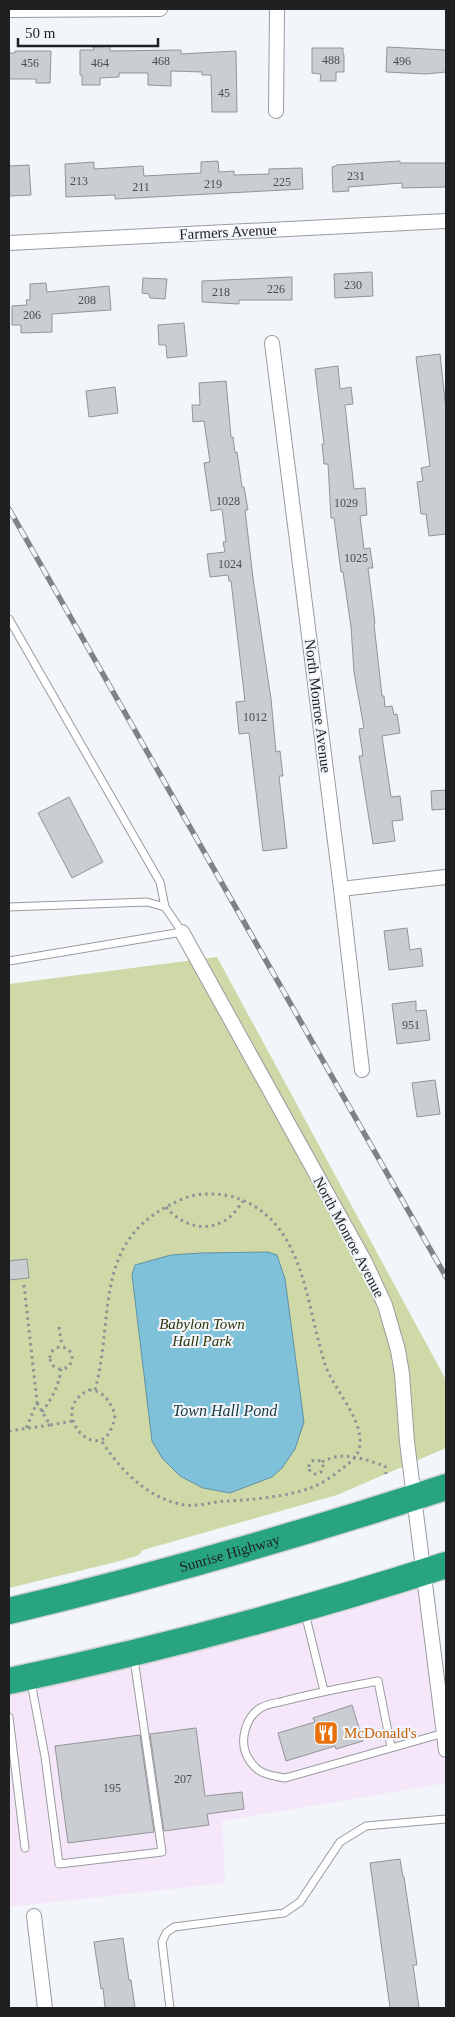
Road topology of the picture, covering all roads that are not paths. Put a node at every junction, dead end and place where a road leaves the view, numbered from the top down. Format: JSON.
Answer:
{"nodes":[{"id":1,"x":160,"y":9,"type":"edge"},
{"id":2,"x":277,"y":9,"type":"edge"},
{"id":3,"x":9,"y":10,"type":"edge"},
{"id":4,"x":276,"y":111,"type":"dead end"},
{"id":5,"x":446,"y":221,"type":"edge"},
{"id":6,"x":9,"y":242,"type":"edge"},
{"id":7,"x":272,"y":343,"type":"dead end"},
{"id":8,"x":9,"y":619,"type":"edge"},
{"id":9,"x":446,"y":878,"type":"edge"},
{"id":10,"x":341,"y":889,"type":"junction"},
{"id":11,"x":9,"y":907,"type":"edge"},
{"id":12,"x":165,"y":907,"type":"junction"},
{"id":13,"x":182,"y":932,"type":"junction"},
{"id":14,"x":9,"y":961,"type":"edge"},
{"id":15,"x":362,"y":1070,"type":"dead end"},
{"id":16,"x":446,"y":1487,"type":"edge"},
{"id":17,"x":414,"y":1497,"type":"junction"},
{"id":18,"x":435,"y":1568,"type":"edge"},
{"id":19,"x":304,"y":1608,"type":"junction"},
{"id":20,"x":9,"y":1611,"type":"edge"},
{"id":21,"x":133,"y":1653,"type":"junction"},
{"id":22,"x":19,"y":1679,"type":"edge"},
{"id":23,"x":324,"y":1691,"type":"junction"},
{"id":24,"x":9,"y":1717,"type":"edge"},
{"id":25,"x":445,"y":1732,"type":"edge"},
{"id":26,"x":391,"y":1747,"type":"junction"},
{"id":27,"x":446,"y":1750,"type":"edge"},
{"id":28,"x":446,"y":1819,"type":"edge"},
{"id":29,"x":25,"y":1848,"type":"dead end"},
{"id":30,"x":34,"y":1916,"type":"dead end"},
{"id":31,"x":45,"y":2008,"type":"edge"},
{"id":32,"x":170,"y":2008,"type":"edge"}],
"edges":[{"from":1,"to":3,"type":"street"},
{"from":2,"to":4,"type":"street"},
{"from":5,"to":6,"type":"street","name":"Farmers Avenue"},
{"from":7,"to":10,"type":"street","name":"North Monroe Avenue"},
{"from":8,"to":12,"type":"lane"},
{"from":9,"to":10,"type":"street"},
{"from":10,"to":15,"type":"street","name":"North Monroe Avenue"},
{"from":11,"to":12,"type":"lane"},
{"from":12,"to":13,"type":"lane"},
{"from":13,"to":14,"type":"lane"},
{"from":13,"to":17,"type":"street","name":"North Monroe Avenue"},
{"from":16,"to":17,"type":"highway","name":"Sunrise Highway"},
{"from":17,"to":18,"type":"street","name":"North Monroe Avenue"},
{"from":17,"to":20,"type":"highway","name":"Sunrise Highway"},
{"from":18,"to":19,"type":"highway"},
{"from":18,"to":25,"type":"street","name":"North Monroe Avenue"},
{"from":19,"to":21,"type":"highway"},
{"from":19,"to":23,"type":"lane"},
{"from":21,"to":22,"type":"highway"},
{"from":21,"to":22,"type":"lane"},
{"from":23,"to":26,"type":"lane"},
{"from":23,"to":26,"type":"lane"},
{"from":24,"to":29,"type":"lane"},
{"from":25,"to":26,"type":"lane"},
{"from":25,"to":27,"type":"street","name":"North Monroe Avenue"},
{"from":28,"to":32,"type":"lane"},
{"from":30,"to":31,"type":"street"}]}
